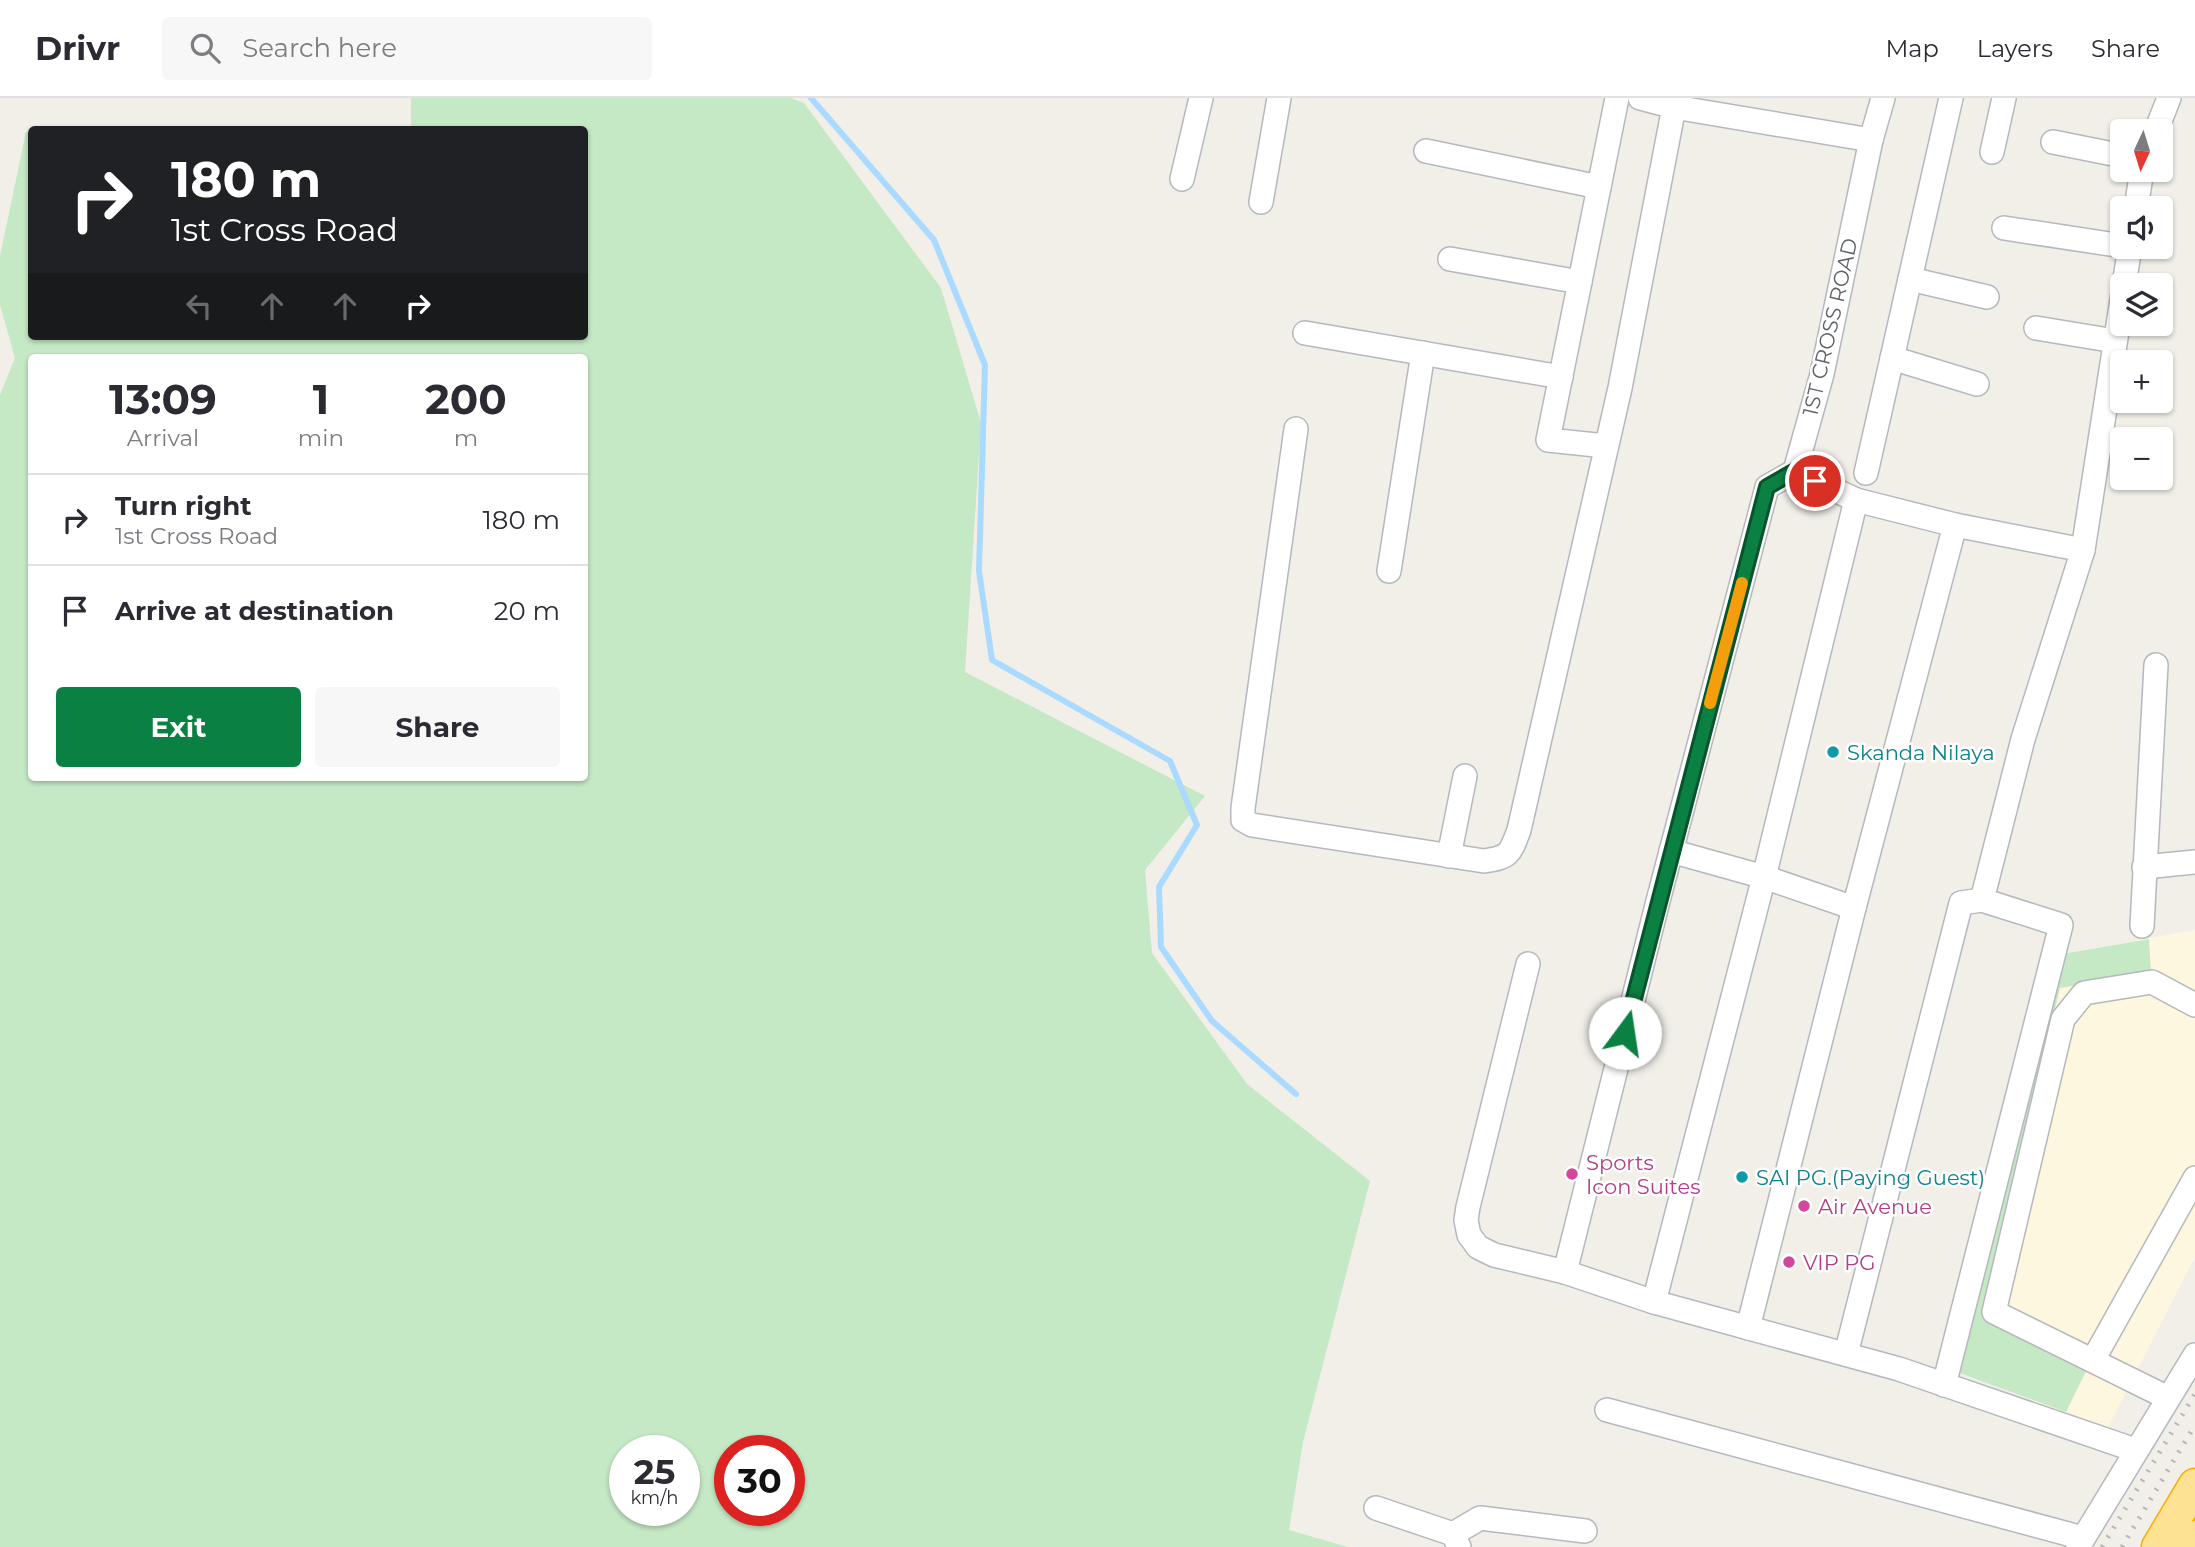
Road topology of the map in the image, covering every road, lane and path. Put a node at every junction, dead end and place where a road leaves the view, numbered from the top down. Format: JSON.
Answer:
{"nodes":[{"id":1,"x":1201,"y":98,"type":"edge"},
{"id":2,"x":1279,"y":98,"type":"edge"},
{"id":3,"x":1617,"y":98,"type":"edge"},
{"id":4,"x":1640,"y":98,"type":"edge"},
{"id":5,"x":1883,"y":98,"type":"edge"},
{"id":6,"x":1951,"y":98,"type":"edge"},
{"id":7,"x":2004,"y":98,"type":"edge"},
{"id":8,"x":2169,"y":98,"type":"edge"},
{"id":9,"x":1675,"y":102,"type":"edge"},
{"id":10,"x":1740,"y":108,"type":"edge"},
{"id":11,"x":2161,"y":119,"type":"edge"},
{"id":12,"x":1871,"y":140,"type":"junction"},
{"id":13,"x":2053,"y":142,"type":"dead end"},
{"id":14,"x":1426,"y":151,"type":"dead end"},
{"id":15,"x":1992,"y":152,"type":"dead end"},
{"id":16,"x":2110,"y":153,"type":"edge"},
{"id":17,"x":1182,"y":179,"type":"dead end"},
{"id":18,"x":1599,"y":187,"type":"junction"},
{"id":19,"x":1261,"y":202,"type":"dead end"},
{"id":20,"x":2004,"y":228,"type":"dead end"},
{"id":21,"x":2110,"y":244,"type":"edge"},
{"id":22,"x":1450,"y":259,"type":"dead end"},
{"id":23,"x":1910,"y":279,"type":"junction"},
{"id":24,"x":1580,"y":282,"type":"junction"},
{"id":25,"x":1987,"y":297,"type":"dead end"},
{"id":26,"x":2036,"y":328,"type":"dead end"},
{"id":27,"x":1305,"y":333,"type":"dead end"},
{"id":28,"x":2116,"y":336,"type":"edge"},
{"id":29,"x":2115,"y":341,"type":"junction"},
{"id":30,"x":1423,"y":353,"type":"junction"},
{"id":31,"x":1892,"y":358,"type":"junction"},
{"id":32,"x":1561,"y":377,"type":"junction"},
{"id":33,"x":1977,"y":384,"type":"dead end"},
{"id":34,"x":1296,"y":429,"type":"dead end"},
{"id":35,"x":1606,"y":446,"type":"junction"},
{"id":36,"x":1795,"y":471,"type":"junction"},
{"id":37,"x":1866,"y":472,"type":"dead end"},
{"id":38,"x":1856,"y":500,"type":"junction"},
{"id":39,"x":1955,"y":525,"type":"junction"},
{"id":40,"x":2083,"y":550,"type":"junction"},
{"id":41,"x":1389,"y":571,"type":"dead end"},
{"id":42,"x":2156,"y":666,"type":"dead end"},
{"id":43,"x":1465,"y":776,"type":"dead end"},
{"id":44,"x":1671,"y":851,"type":"junction"},
{"id":45,"x":1449,"y":856,"type":"junction"},
{"id":46,"x":2195,"y":862,"type":"edge"},
{"id":47,"x":2144,"y":867,"type":"junction"},
{"id":48,"x":1765,"y":877,"type":"junction"},
{"id":49,"x":1982,"y":900,"type":"junction"},
{"id":50,"x":1854,"y":908,"type":"junction"},
{"id":51,"x":2143,"y":926,"type":"dead end"},
{"id":52,"x":1528,"y":964,"type":"dead end"},
{"id":53,"x":2195,"y":1004,"type":"edge"},
{"id":54,"x":2195,"y":1178,"type":"edge"},
{"id":55,"x":1564,"y":1272,"type":"junction"},
{"id":56,"x":1654,"y":1302,"type":"junction"},
{"id":57,"x":1748,"y":1328,"type":"junction"},
{"id":58,"x":1846,"y":1354,"type":"junction"},
{"id":59,"x":2195,"y":1355,"type":"edge"},
{"id":60,"x":2093,"y":1360,"type":"junction"},
{"id":61,"x":1944,"y":1385,"type":"junction"},
{"id":62,"x":2168,"y":1398,"type":"junction"},
{"id":63,"x":1607,"y":1410,"type":"dead end"},
{"id":64,"x":2135,"y":1450,"type":"junction"},
{"id":65,"x":2195,"y":1485,"type":"edge"},
{"id":66,"x":1377,"y":1508,"type":"dead end"},
{"id":67,"x":1585,"y":1531,"type":"dead end"},
{"id":68,"x":2195,"y":1537,"type":"edge"},
{"id":69,"x":1456,"y":1540,"type":"edge"},
{"id":70,"x":2080,"y":1543,"type":"edge"},
{"id":71,"x":2158,"y":1547,"type":"edge"},
{"id":72,"x":2189,"y":1547,"type":"edge"}],
"edges":[{"from":1,"to":17,"type":"street"},
{"from":2,"to":19,"type":"street"},
{"from":3,"to":18,"type":"street"},
{"from":4,"to":9,"type":"street"},
{"from":5,"to":12,"type":"street","name":"1ST CROSS ROAD"},
{"from":6,"to":23,"type":"street"},
{"from":7,"to":15,"type":"street"},
{"from":8,"to":11,"type":"street"},
{"from":9,"to":10,"type":"street"},
{"from":9,"to":35,"type":"street"},
{"from":10,"to":12,"type":"street"},
{"from":12,"to":36,"type":"street","name":"1ST CROSS ROAD"},
{"from":13,"to":16,"type":"street"},
{"from":14,"to":18,"type":"street"},
{"from":18,"to":24,"type":"street"},
{"from":20,"to":21,"type":"street"},
{"from":22,"to":24,"type":"street"},
{"from":23,"to":25,"type":"street"},
{"from":23,"to":31,"type":"street"},
{"from":24,"to":32,"type":"street"},
{"from":26,"to":29,"type":"street"},
{"from":27,"to":30,"type":"street"},
{"from":28,"to":29,"type":"street"},
{"from":29,"to":40,"type":"street"},
{"from":30,"to":32,"type":"street"},
{"from":30,"to":41,"type":"street"},
{"from":31,"to":33,"type":"street"},
{"from":31,"to":37,"type":"street"},
{"from":32,"to":35,"type":"street"},
{"from":34,"to":45,"type":"street"},
{"from":35,"to":45,"type":"street"},
{"from":36,"to":38,"type":"street"},
{"from":36,"to":44,"type":"street"},
{"from":38,"to":39,"type":"street"},
{"from":38,"to":48,"type":"street"},
{"from":39,"to":40,"type":"street"},
{"from":39,"to":50,"type":"street"},
{"from":40,"to":49,"type":"street"},
{"from":42,"to":47,"type":"street"},
{"from":43,"to":45,"type":"street"},
{"from":44,"to":48,"type":"street"},
{"from":44,"to":55,"type":"street"},
{"from":46,"to":47,"type":"street"},
{"from":47,"to":51,"type":"street"},
{"from":48,"to":50,"type":"street"},
{"from":48,"to":56,"type":"street"},
{"from":49,"to":58,"type":"street"},
{"from":49,"to":61,"type":"street"},
{"from":50,"to":57,"type":"street"},
{"from":52,"to":55,"type":"street"},
{"from":53,"to":60,"type":"street"},
{"from":54,"to":60,"type":"street"},
{"from":55,"to":56,"type":"street"},
{"from":56,"to":57,"type":"street"},
{"from":57,"to":58,"type":"street"},
{"from":58,"to":61,"type":"street"},
{"from":59,"to":62,"type":"street"},
{"from":60,"to":62,"type":"street"},
{"from":61,"to":64,"type":"street"},
{"from":62,"to":64,"type":"street"},
{"from":63,"to":70,"type":"street"},
{"from":64,"to":70,"type":"street"},
{"from":65,"to":71,"type":"highway"},
{"from":66,"to":69,"type":"street"},
{"from":67,"to":69,"type":"street"},
{"from":68,"to":72,"type":"highway"}]}
